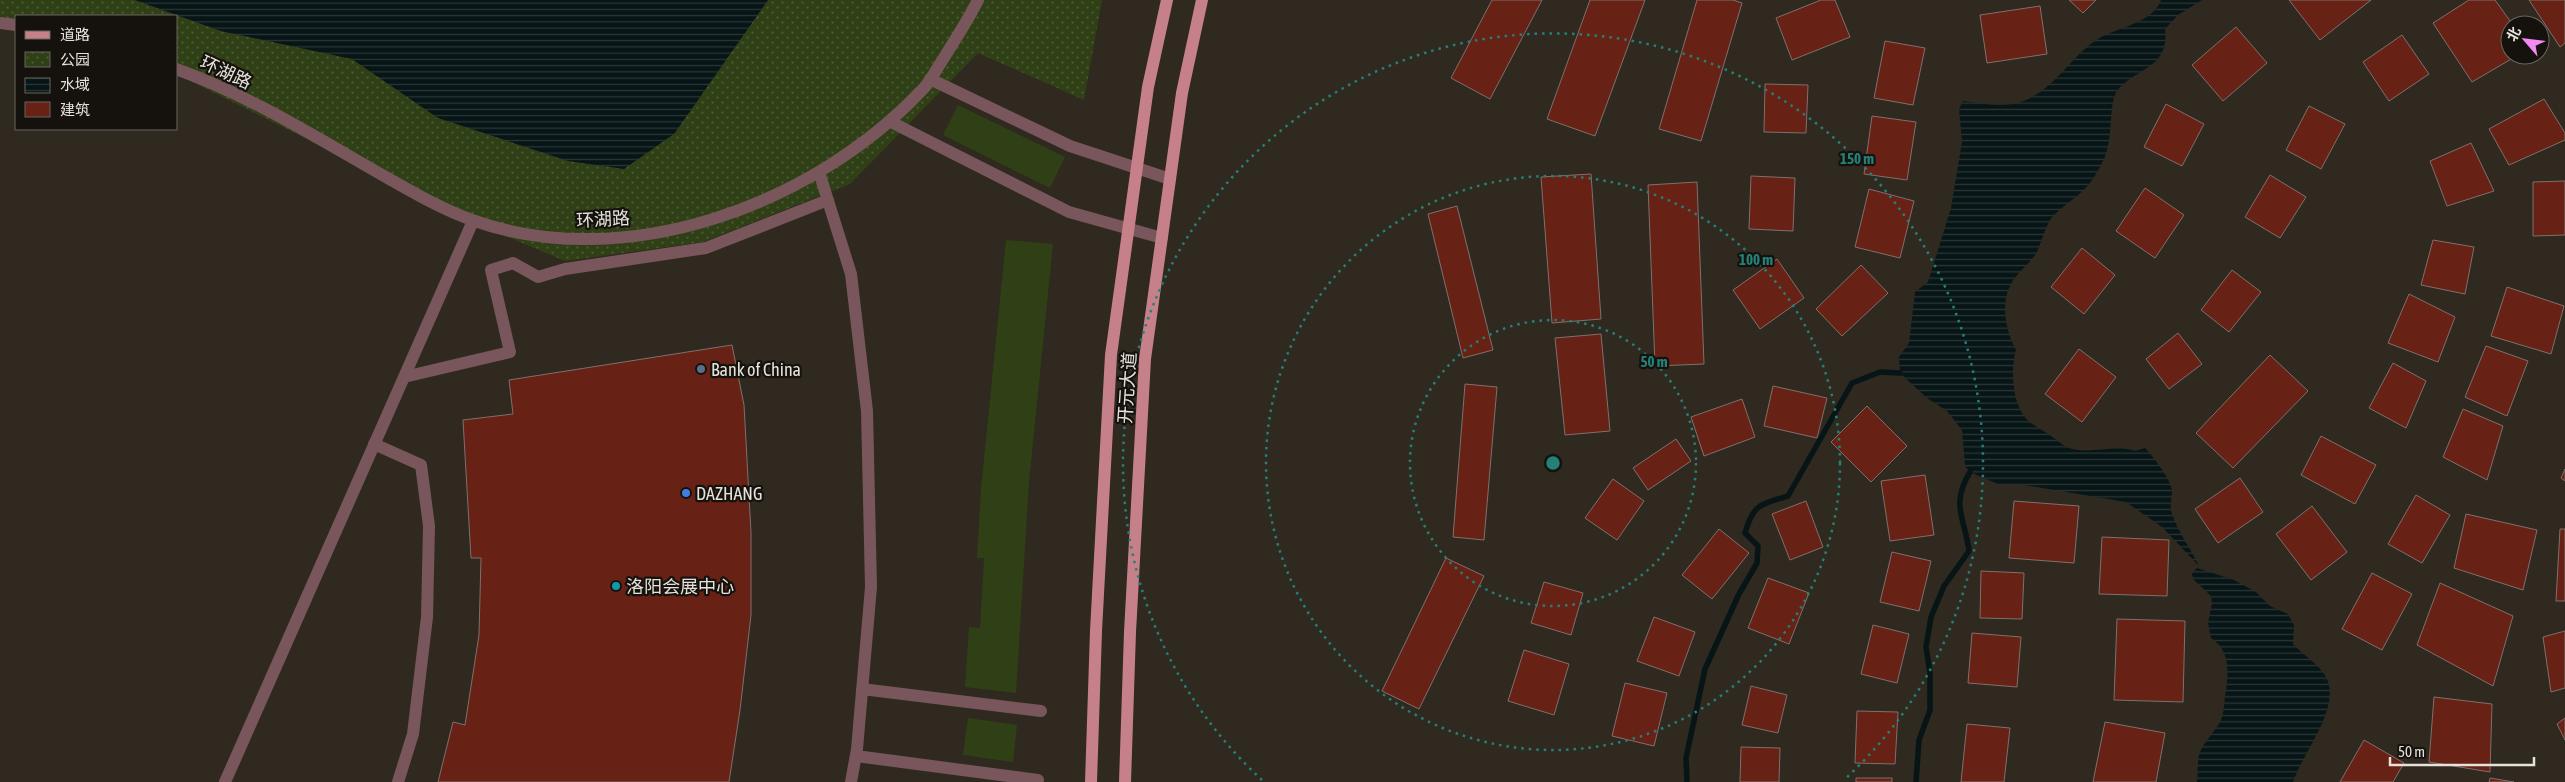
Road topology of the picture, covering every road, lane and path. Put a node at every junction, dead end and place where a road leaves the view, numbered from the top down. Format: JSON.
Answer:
{"nodes":[{"id":1,"x":978,"y":0,"type":"edge"},
{"id":2,"x":1167,"y":0,"type":"edge"},
{"id":3,"x":1202,"y":0,"type":"edge"},
{"id":4,"x":0,"y":23,"type":"edge"},
{"id":5,"x":15,"y":25,"type":"edge"},
{"id":6,"x":178,"y":70,"type":"edge"},
{"id":7,"x":930,"y":78,"type":"junction"},
{"id":8,"x":888,"y":121,"type":"junction"},
{"id":9,"x":1137,"y":169,"type":"junction"},
{"id":10,"x":819,"y":172,"type":"junction"},
{"id":11,"x":1170,"y":178,"type":"junction"},
{"id":12,"x":828,"y":200,"type":"junction"},
{"id":13,"x":473,"y":221,"type":"junction"},
{"id":14,"x":1128,"y":229,"type":"junction"},
{"id":15,"x":1162,"y":238,"type":"junction"},
{"id":16,"x":404,"y":377,"type":"junction"},
{"id":17,"x":374,"y":444,"type":"junction"},
{"id":18,"x":862,"y":688,"type":"junction"},
{"id":19,"x":1041,"y":712,"type":"dead end"},
{"id":20,"x":856,"y":756,"type":"junction"},
{"id":21,"x":1038,"y":780,"type":"dead end"},
{"id":22,"x":225,"y":782,"type":"edge"},
{"id":23,"x":398,"y":782,"type":"edge"},
{"id":24,"x":851,"y":782,"type":"edge"},
{"id":25,"x":1091,"y":782,"type":"edge"},
{"id":26,"x":1125,"y":782,"type":"edge"}],
"edges":[{"from":1,"to":7,"type":"street","name":"环湖路"},
{"from":2,"to":9,"type":"main road","name":"开元大道"},
{"from":3,"to":11,"type":"main road","name":"开元大道"},
{"from":4,"to":5,"type":"street"},
{"from":6,"to":13,"type":"street","name":"环湖路"},
{"from":7,"to":8,"type":"street","name":"环湖路"},
{"from":7,"to":9,"type":"street"},
{"from":8,"to":10,"type":"street","name":"环湖路"},
{"from":8,"to":14,"type":"street"},
{"from":9,"to":11,"type":"street"},
{"from":9,"to":14,"type":"main road","name":"开元大道"},
{"from":10,"to":12,"type":"street"},
{"from":10,"to":13,"type":"street","name":"环湖路"},
{"from":11,"to":15,"type":"main road","name":"开元大道"},
{"from":12,"to":16,"type":"street"},
{"from":12,"to":18,"type":"street"},
{"from":13,"to":16,"type":"street"},
{"from":14,"to":15,"type":"street"},
{"from":14,"to":25,"type":"main road","name":"开元大道"},
{"from":15,"to":26,"type":"main road","name":"开元大道"},
{"from":16,"to":17,"type":"street"},
{"from":17,"to":22,"type":"street"},
{"from":17,"to":23,"type":"street"},
{"from":18,"to":19,"type":"street"},
{"from":18,"to":20,"type":"street"},
{"from":20,"to":21,"type":"street"},
{"from":20,"to":24,"type":"street"}]}
